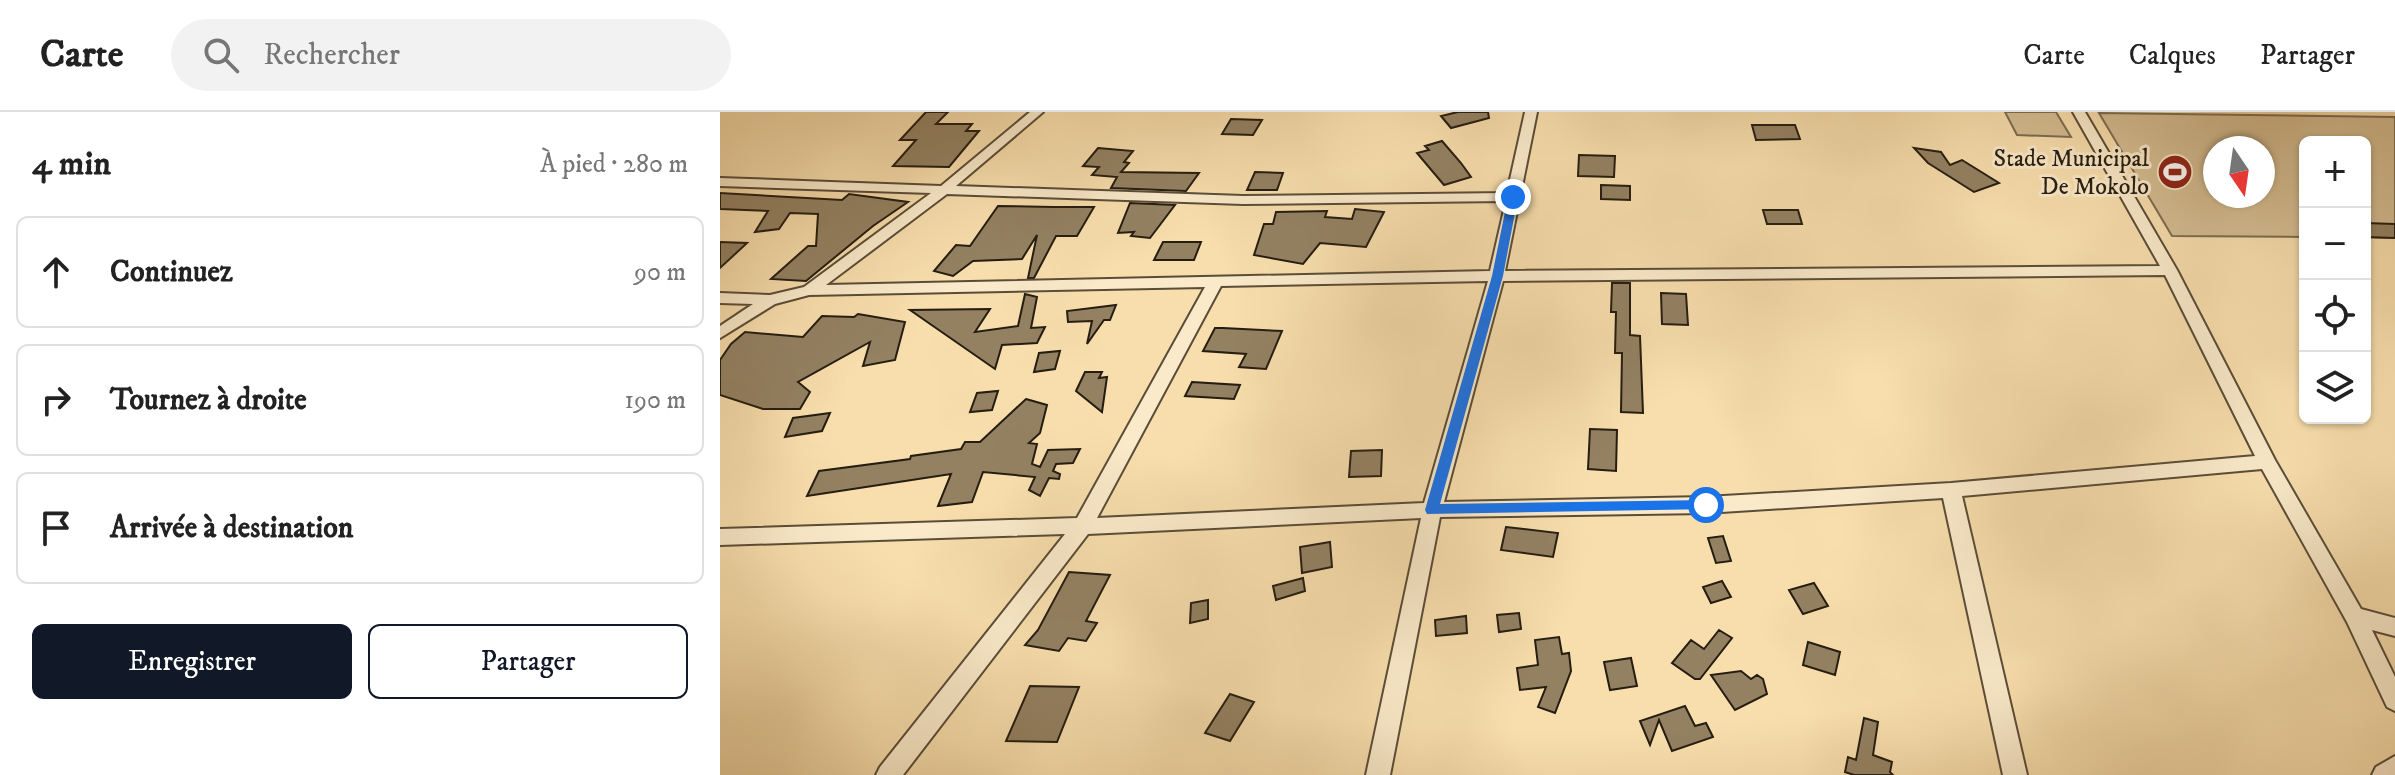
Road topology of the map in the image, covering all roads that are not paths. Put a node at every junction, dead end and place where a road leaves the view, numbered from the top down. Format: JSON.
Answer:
{"nodes":[{"id":1,"x":1037,"y":112,"type":"edge"},
{"id":2,"x":1531,"y":112,"type":"edge"},
{"id":3,"x":2079,"y":112,"type":"edge"},
{"id":4,"x":720,"y":182,"type":"edge"},
{"id":5,"x":941,"y":192,"type":"junction"},
{"id":6,"x":1513,"y":197,"type":"junction"},
{"id":7,"x":2170,"y":270,"type":"junction"},
{"id":8,"x":1497,"y":276,"type":"junction"},
{"id":9,"x":1215,"y":283,"type":"junction"},
{"id":10,"x":809,"y":290,"type":"junction"},
{"id":11,"x":720,"y":298,"type":"edge"},
{"id":12,"x":770,"y":300,"type":"junction"},
{"id":13,"x":720,"y":333,"type":"edge"},
{"id":14,"x":2267,"y":462,"type":"junction"},
{"id":15,"x":1951,"y":490,"type":"junction"},
{"id":16,"x":1432,"y":510,"type":"junction"},
{"id":17,"x":1083,"y":526,"type":"junction"},
{"id":18,"x":720,"y":537,"type":"edge"},
{"id":19,"x":2354,"y":616,"type":"junction"},
{"id":20,"x":2395,"y":627,"type":"edge"},
{"id":21,"x":2395,"y":700,"type":"edge"},
{"id":22,"x":2395,"y":768,"type":"edge"},
{"id":23,"x":888,"y":775,"type":"edge"},
{"id":24,"x":1378,"y":775,"type":"edge"},
{"id":25,"x":2015,"y":775,"type":"edge"},
{"id":26,"x":2384,"y":775,"type":"edge"}],
"edges":[{"from":1,"to":5,"type":"street"},
{"from":2,"to":6,"type":"street"},
{"from":3,"to":7,"type":"street"},
{"from":4,"to":5,"type":"street"},
{"from":5,"to":6,"type":"street"},
{"from":5,"to":10,"type":"street"},
{"from":6,"to":8,"type":"street"},
{"from":7,"to":8,"type":"street"},
{"from":7,"to":14,"type":"street"},
{"from":8,"to":9,"type":"street"},
{"from":8,"to":16,"type":"street"},
{"from":9,"to":10,"type":"street"},
{"from":9,"to":17,"type":"street"},
{"from":10,"to":12,"type":"street"},
{"from":11,"to":12,"type":"street"},
{"from":12,"to":13,"type":"street"},
{"from":14,"to":15,"type":"street"},
{"from":14,"to":19,"type":"street"},
{"from":15,"to":16,"type":"street"},
{"from":15,"to":25,"type":"street"},
{"from":16,"to":17,"type":"street"},
{"from":16,"to":24,"type":"street"},
{"from":17,"to":18,"type":"street"},
{"from":17,"to":23,"type":"street"},
{"from":19,"to":20,"type":"street"},
{"from":19,"to":21,"type":"street"},
{"from":22,"to":26,"type":"street"}]}
